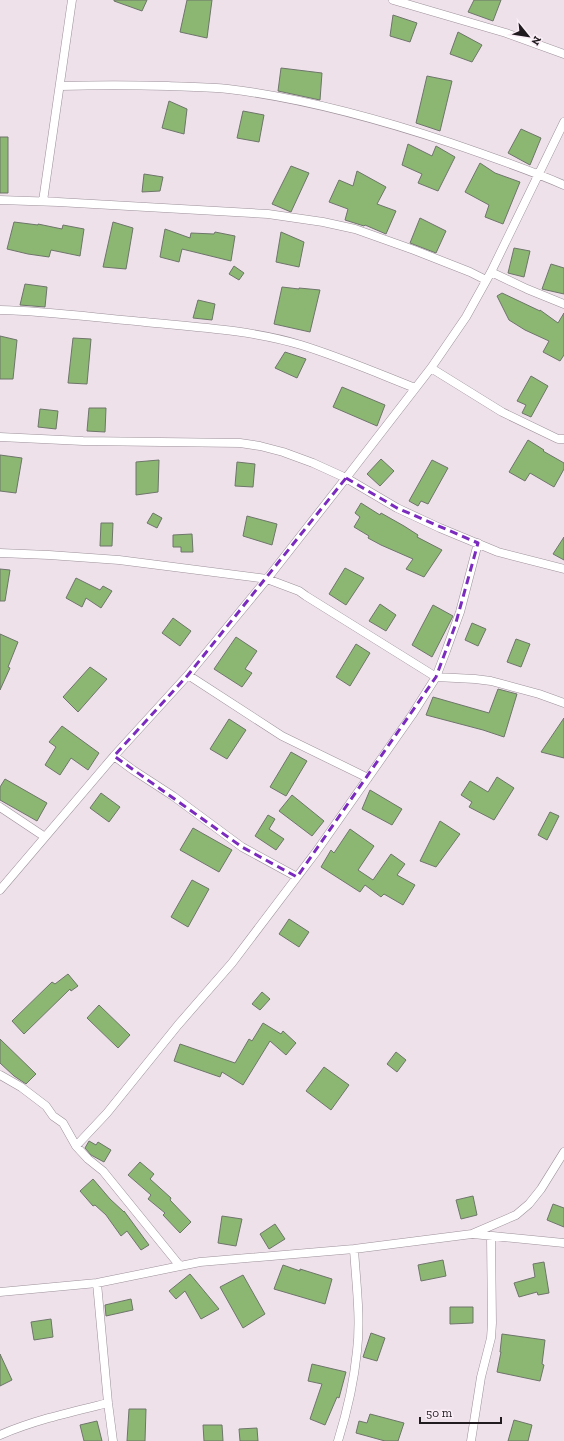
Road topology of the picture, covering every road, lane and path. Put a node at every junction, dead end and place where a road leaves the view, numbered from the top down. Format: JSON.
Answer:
{"nodes":[{"id":1,"x":72,"y":0,"type":"edge"},
{"id":2,"x":394,"y":0,"type":"edge"},
{"id":3,"x":564,"y":54,"type":"edge"},
{"id":4,"x":60,"y":86,"type":"junction"},
{"id":5,"x":564,"y":122,"type":"edge"},
{"id":6,"x":538,"y":174,"type":"junction"},
{"id":7,"x":564,"y":185,"type":"edge"},
{"id":8,"x":0,"y":200,"type":"edge"},
{"id":9,"x":43,"y":201,"type":"junction"},
{"id":10,"x":491,"y":272,"type":"junction"},
{"id":11,"x":486,"y":280,"type":"junction"},
{"id":12,"x":564,"y":304,"type":"edge"},
{"id":13,"x":0,"y":310,"type":"edge"},
{"id":14,"x":431,"y":368,"type":"junction"},
{"id":15,"x":415,"y":388,"type":"junction"},
{"id":16,"x":0,"y":437,"type":"edge"},
{"id":17,"x":564,"y":440,"type":"edge"},
{"id":18,"x":346,"y":478,"type":"junction"},
{"id":19,"x":478,"y":543,"type":"junction"},
{"id":20,"x":0,"y":554,"type":"edge"},
{"id":21,"x":564,"y":569,"type":"edge"},
{"id":22,"x":267,"y":579,"type":"junction"},
{"id":23,"x":188,"y":675,"type":"junction"},
{"id":24,"x":436,"y":676,"type":"junction"},
{"id":25,"x":564,"y":703,"type":"edge"},
{"id":26,"x":114,"y":756,"type":"junction"},
{"id":27,"x":368,"y":778,"type":"junction"},
{"id":28,"x":0,"y":806,"type":"edge"},
{"id":29,"x":45,"y":837,"type":"junction"},
{"id":30,"x":296,"y":877,"type":"junction"},
{"id":31,"x":0,"y":890,"type":"edge"},
{"id":32,"x":0,"y":1075,"type":"edge"},
{"id":33,"x":76,"y":1146,"type":"junction"},
{"id":34,"x":564,"y":1152,"type":"edge"},
{"id":35,"x":472,"y":1234,"type":"junction"},
{"id":36,"x":490,"y":1236,"type":"junction"},
{"id":37,"x":564,"y":1243,"type":"edge"},
{"id":38,"x":354,"y":1249,"type":"junction"},
{"id":39,"x":180,"y":1266,"type":"junction"},
{"id":40,"x":97,"y":1283,"type":"junction"},
{"id":41,"x":0,"y":1292,"type":"edge"},
{"id":42,"x":108,"y":1403,"type":"junction"},
{"id":43,"x":0,"y":1435,"type":"edge"},
{"id":44,"x":113,"y":1441,"type":"edge"},
{"id":45,"x":338,"y":1441,"type":"edge"},
{"id":46,"x":471,"y":1441,"type":"edge"}],
"edges":[{"from":1,"to":4,"type":"street"},
{"from":2,"to":3,"type":"street"},
{"from":4,"to":6,"type":"street"},
{"from":4,"to":9,"type":"street"},
{"from":5,"to":6,"type":"street"},
{"from":6,"to":7,"type":"street"},
{"from":6,"to":10,"type":"street"},
{"from":8,"to":9,"type":"street"},
{"from":9,"to":11,"type":"street"},
{"from":10,"to":11,"type":"street"},
{"from":10,"to":12,"type":"street"},
{"from":11,"to":14,"type":"street"},
{"from":13,"to":15,"type":"street"},
{"from":14,"to":15,"type":"street"},
{"from":14,"to":17,"type":"street"},
{"from":15,"to":18,"type":"street"},
{"from":16,"to":18,"type":"street"},
{"from":18,"to":19,"type":"street"},
{"from":18,"to":22,"type":"street"},
{"from":19,"to":21,"type":"street"},
{"from":19,"to":24,"type":"street"},
{"from":20,"to":22,"type":"street"},
{"from":22,"to":23,"type":"street"},
{"from":22,"to":24,"type":"street"},
{"from":23,"to":26,"type":"street"},
{"from":23,"to":27,"type":"street"},
{"from":24,"to":25,"type":"street"},
{"from":24,"to":27,"type":"street"},
{"from":26,"to":29,"type":"street"},
{"from":26,"to":30,"type":"street"},
{"from":27,"to":30,"type":"street"},
{"from":28,"to":29,"type":"street"},
{"from":29,"to":31,"type":"street"},
{"from":30,"to":33,"type":"street"},
{"from":32,"to":33,"type":"street"},
{"from":33,"to":39,"type":"street"},
{"from":34,"to":35,"type":"street"},
{"from":35,"to":36,"type":"street"},
{"from":35,"to":38,"type":"street"},
{"from":36,"to":37,"type":"street"},
{"from":36,"to":46,"type":"street"},
{"from":38,"to":39,"type":"street"},
{"from":38,"to":45,"type":"street"},
{"from":39,"to":40,"type":"street"},
{"from":40,"to":41,"type":"street"},
{"from":40,"to":42,"type":"street"},
{"from":42,"to":43,"type":"street"},
{"from":42,"to":44,"type":"street"}]}
